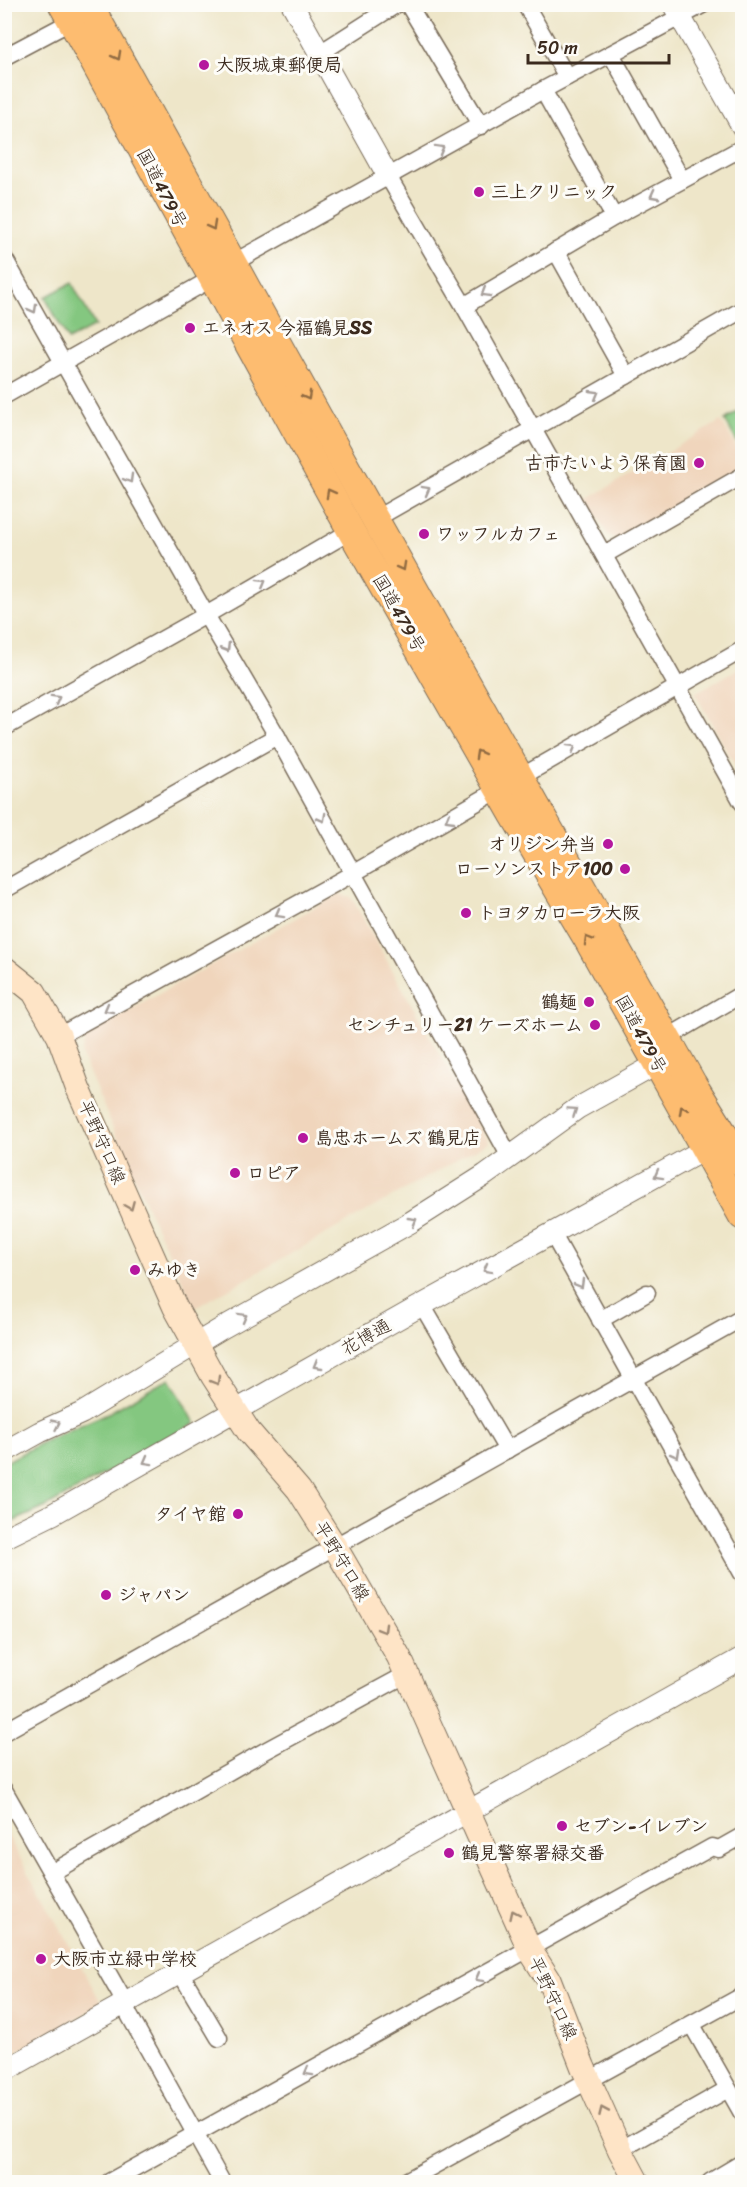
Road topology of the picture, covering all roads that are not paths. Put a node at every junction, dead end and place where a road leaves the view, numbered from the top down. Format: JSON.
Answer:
{"nodes":[{"id":1,"x":292,"y":4,"type":"edge"},
{"id":2,"x":397,"y":4,"type":"edge"},
{"id":3,"x":408,"y":4,"type":"edge"},
{"id":4,"x":525,"y":4,"type":"edge"},
{"id":5,"x":704,"y":4,"type":"edge"},
{"id":6,"x":83,"y":9,"type":"edge"},
{"id":7,"x":677,"y":11,"type":"edge"},
{"id":8,"x":320,"y":52,"type":"junction"},
{"id":9,"x":611,"y":54,"type":"junction"},
{"id":10,"x":4,"y":57,"type":"edge"},
{"id":11,"x":567,"y":77,"type":"junction"},
{"id":12,"x":543,"y":90,"type":"junction"},
{"id":13,"x":481,"y":126,"type":"junction"},
{"id":14,"x":742,"y":126,"type":"edge"},
{"id":15,"x":742,"y":148,"type":"edge"},
{"id":16,"x":389,"y":178,"type":"junction"},
{"id":17,"x":682,"y":180,"type":"junction"},
{"id":18,"x":614,"y":217,"type":"junction"},
{"id":19,"x":556,"y":251,"type":"junction"},
{"id":20,"x":4,"y":258,"type":"edge"},
{"id":21,"x":233,"y":263,"type":"junction"},
{"id":22,"x":211,"y":279,"type":"junction"},
{"id":23,"x":464,"y":306,"type":"junction"},
{"id":24,"x":742,"y":310,"type":"edge"},
{"id":25,"x":63,"y":364,"type":"junction"},
{"id":26,"x":626,"y":376,"type":"junction"},
{"id":27,"x":4,"y":396,"type":"edge"},
{"id":28,"x":534,"y":430,"type":"junction"},
{"id":29,"x":742,"y":476,"type":"edge"},
{"id":30,"x":363,"y":525,"type":"junction"},
{"id":31,"x":604,"y":555,"type":"junction"},
{"id":32,"x":206,"y":615,"type":"junction"},
{"id":33,"x":742,"y":651,"type":"edge"},
{"id":34,"x":678,"y":688,"type":"junction"},
{"id":35,"x":4,"y":728,"type":"edge"},
{"id":36,"x":277,"y":736,"type":"junction"},
{"id":37,"x":510,"y":784,"type":"junction"},
{"id":38,"x":742,"y":802,"type":"edge"},
{"id":39,"x":352,"y":874,"type":"junction"},
{"id":40,"x":4,"y":890,"type":"edge"},
{"id":41,"x":4,"y":968,"type":"edge"},
{"id":42,"x":742,"y":994,"type":"edge"},
{"id":43,"x":59,"y":1036,"type":"junction"},
{"id":44,"x":662,"y":1051,"type":"junction"},
{"id":45,"x":716,"y":1143,"type":"junction"},
{"id":46,"x":510,"y":1157,"type":"junction"},
{"id":47,"x":742,"y":1163,"type":"edge"},
{"id":48,"x":742,"y":1216,"type":"edge"},
{"id":49,"x":552,"y":1233,"type":"junction"},
{"id":50,"x":647,"y":1293,"type":"dead end"},
{"id":51,"x":422,"y":1305,"type":"junction"},
{"id":52,"x":742,"y":1318,"type":"edge"},
{"id":53,"x":600,"y":1320,"type":"junction"},
{"id":54,"x":197,"y":1345,"type":"junction"},
{"id":55,"x":634,"y":1379,"type":"junction"},
{"id":56,"x":236,"y":1411,"type":"junction"},
{"id":57,"x":507,"y":1450,"type":"junction"},
{"id":58,"x":4,"y":1452,"type":"edge"},
{"id":59,"x":4,"y":1538,"type":"edge"},
{"id":60,"x":335,"y":1547,"type":"junction"},
{"id":61,"x":742,"y":1573,"type":"edge"},
{"id":62,"x":742,"y":1658,"type":"edge"},
{"id":63,"x":407,"y":1674,"type":"junction"},
{"id":64,"x":4,"y":1732,"type":"edge"},
{"id":65,"x":4,"y":1790,"type":"edge"},
{"id":66,"x":467,"y":1812,"type":"junction"},
{"id":67,"x":742,"y":1836,"type":"edge"},
{"id":68,"x":51,"y":1873,"type":"junction"},
{"id":69,"x":530,"y":1950,"type":"junction"},
{"id":70,"x":180,"y":1972,"type":"junction"},
{"id":71,"x":742,"y":1996,"type":"edge"},
{"id":72,"x":123,"y":2004,"type":"junction"},
{"id":73,"x":692,"y":2025,"type":"junction"},
{"id":74,"x":219,"y":2038,"type":"dead end"},
{"id":75,"x":4,"y":2071,"type":"edge"},
{"id":76,"x":590,"y":2082,"type":"junction"},
{"id":77,"x":728,"y":2089,"type":"junction"},
{"id":78,"x":742,"y":2114,"type":"edge"},
{"id":79,"x":195,"y":2135,"type":"junction"},
{"id":80,"x":620,"y":2150,"type":"junction"},
{"id":81,"x":742,"y":2163,"type":"edge"},
{"id":82,"x":109,"y":2182,"type":"edge"},
{"id":83,"x":222,"y":2182,"type":"edge"},
{"id":84,"x":404,"y":2182,"type":"edge"},
{"id":85,"x":637,"y":2182,"type":"edge"},
{"id":86,"x":710,"y":2182,"type":"edge"}],
"edges":[{"from":1,"to":8,"type":"street"},
{"from":2,"to":8,"type":"street"},
{"from":3,"to":13,"type":"street"},
{"from":4,"to":11,"type":"street"},
{"from":5,"to":7,"type":"street"},
{"from":6,"to":10,"type":"street"},
{"from":6,"to":21,"type":"highway","name":"国道479号","one_way":true},
{"from":6,"to":22,"type":"highway","name":"国道479号"},
{"from":7,"to":9,"type":"street"},
{"from":7,"to":14,"type":"street"},
{"from":8,"to":16,"type":"street"},
{"from":9,"to":11,"type":"street"},
{"from":9,"to":17,"type":"street"},
{"from":11,"to":12,"type":"street"},
{"from":12,"to":13,"type":"street"},
{"from":12,"to":18,"type":"street"},
{"from":16,"to":13,"type":"street","one_way":true},
{"from":15,"to":17,"type":"street"},
{"from":16,"to":21,"type":"street"},
{"from":16,"to":23,"type":"street"},
{"from":17,"to":18,"type":"street","one_way":true},
{"from":18,"to":19,"type":"street"},
{"from":19,"to":23,"type":"street","one_way":true},
{"from":19,"to":26,"type":"street"},
{"from":20,"to":25,"type":"street","one_way":true},
{"from":21,"to":30,"type":"highway","name":"国道479号","one_way":true},
{"from":22,"to":25,"type":"street"},
{"from":30,"to":22,"type":"highway","name":"国道479号","one_way":true},
{"from":23,"to":28,"type":"street"},
{"from":24,"to":26,"type":"street"},
{"from":25,"to":27,"type":"street"},
{"from":25,"to":32,"type":"street","one_way":true},
{"from":28,"to":26,"type":"street","one_way":true},
{"from":30,"to":28,"type":"street","one_way":true},
{"from":28,"to":31,"type":"street"},
{"from":29,"to":31,"type":"street"},
{"from":32,"to":30,"type":"street","one_way":true},
{"from":30,"to":37,"type":"highway","name":"国道479号"},
{"from":31,"to":34,"type":"street"},
{"from":35,"to":32,"type":"street","one_way":true},
{"from":32,"to":36,"type":"street","one_way":true},
{"from":33,"to":34,"type":"street"},
{"from":37,"to":34,"type":"street","one_way":true},
{"from":34,"to":38,"type":"street"},
{"from":36,"to":39,"type":"street","one_way":true},
{"from":36,"to":40,"type":"street"},
{"from":37,"to":39,"type":"street","one_way":true},
{"from":37,"to":44,"type":"highway","name":"国道479号"},
{"from":39,"to":43,"type":"street","one_way":true},
{"from":39,"to":46,"type":"street"},
{"from":41,"to":43,"type":"main road","name":"平野守口線"},
{"from":42,"to":44,"type":"street"},
{"from":43,"to":54,"type":"main road","name":"平野守口線","one_way":true},
{"from":44,"to":45,"type":"highway","name":"国道479号"},
{"from":46,"to":44,"type":"street","one_way":true},
{"from":45,"to":47,"type":"highway","name":"国道479号"},
{"from":45,"to":48,"type":"highway","name":"国道479号"},
{"from":45,"to":49,"type":"street","name":"花博通","one_way":true},
{"from":54,"to":46,"type":"street","one_way":true},
{"from":49,"to":51,"type":"street","name":"花博通","one_way":true},
{"from":49,"to":53,"type":"street","one_way":true},
{"from":50,"to":53,"type":"street"},
{"from":51,"to":56,"type":"street","name":"花博通","one_way":true},
{"from":51,"to":57,"type":"street"},
{"from":52,"to":55,"type":"street"},
{"from":53,"to":55,"type":"street"},
{"from":54,"to":56,"type":"main road","name":"平野守口線","one_way":true},
{"from":58,"to":54,"type":"street","one_way":true},
{"from":55,"to":57,"type":"street"},
{"from":55,"to":61,"type":"street","one_way":true},
{"from":56,"to":59,"type":"street","name":"花博通","one_way":true},
{"from":56,"to":60,"type":"main road","name":"平野守口線"},
{"from":57,"to":60,"type":"street"},
{"from":60,"to":63,"type":"main road","name":"平野守口線","one_way":true},
{"from":60,"to":64,"type":"street"},
{"from":62,"to":66,"type":"street"},
{"from":63,"to":66,"type":"main road","name":"平野守口線"},
{"from":63,"to":68,"type":"street"},
{"from":65,"to":68,"type":"street"},
{"from":69,"to":66,"type":"main road","name":"平野守口線","one_way":true},
{"from":66,"to":70,"type":"street"},
{"from":67,"to":69,"type":"street"},
{"from":68,"to":72,"type":"street"},
{"from":69,"to":76,"type":"main road","name":"平野守口線"},
{"from":69,"to":79,"type":"street","one_way":true},
{"from":70,"to":72,"type":"street"},
{"from":70,"to":74,"type":"street"},
{"from":71,"to":73,"type":"street"},
{"from":72,"to":75,"type":"street"},
{"from":72,"to":79,"type":"street"},
{"from":73,"to":76,"type":"street"},
{"from":73,"to":77,"type":"street"},
{"from":80,"to":76,"type":"main road","name":"平野守口線","one_way":true},
{"from":76,"to":84,"type":"street"},
{"from":77,"to":78,"type":"street"},
{"from":77,"to":80,"type":"street"},
{"from":79,"to":82,"type":"street"},
{"from":79,"to":83,"type":"street"},
{"from":80,"to":85,"type":"main road","name":"平野守口線"},
{"from":81,"to":86,"type":"street"}]}
